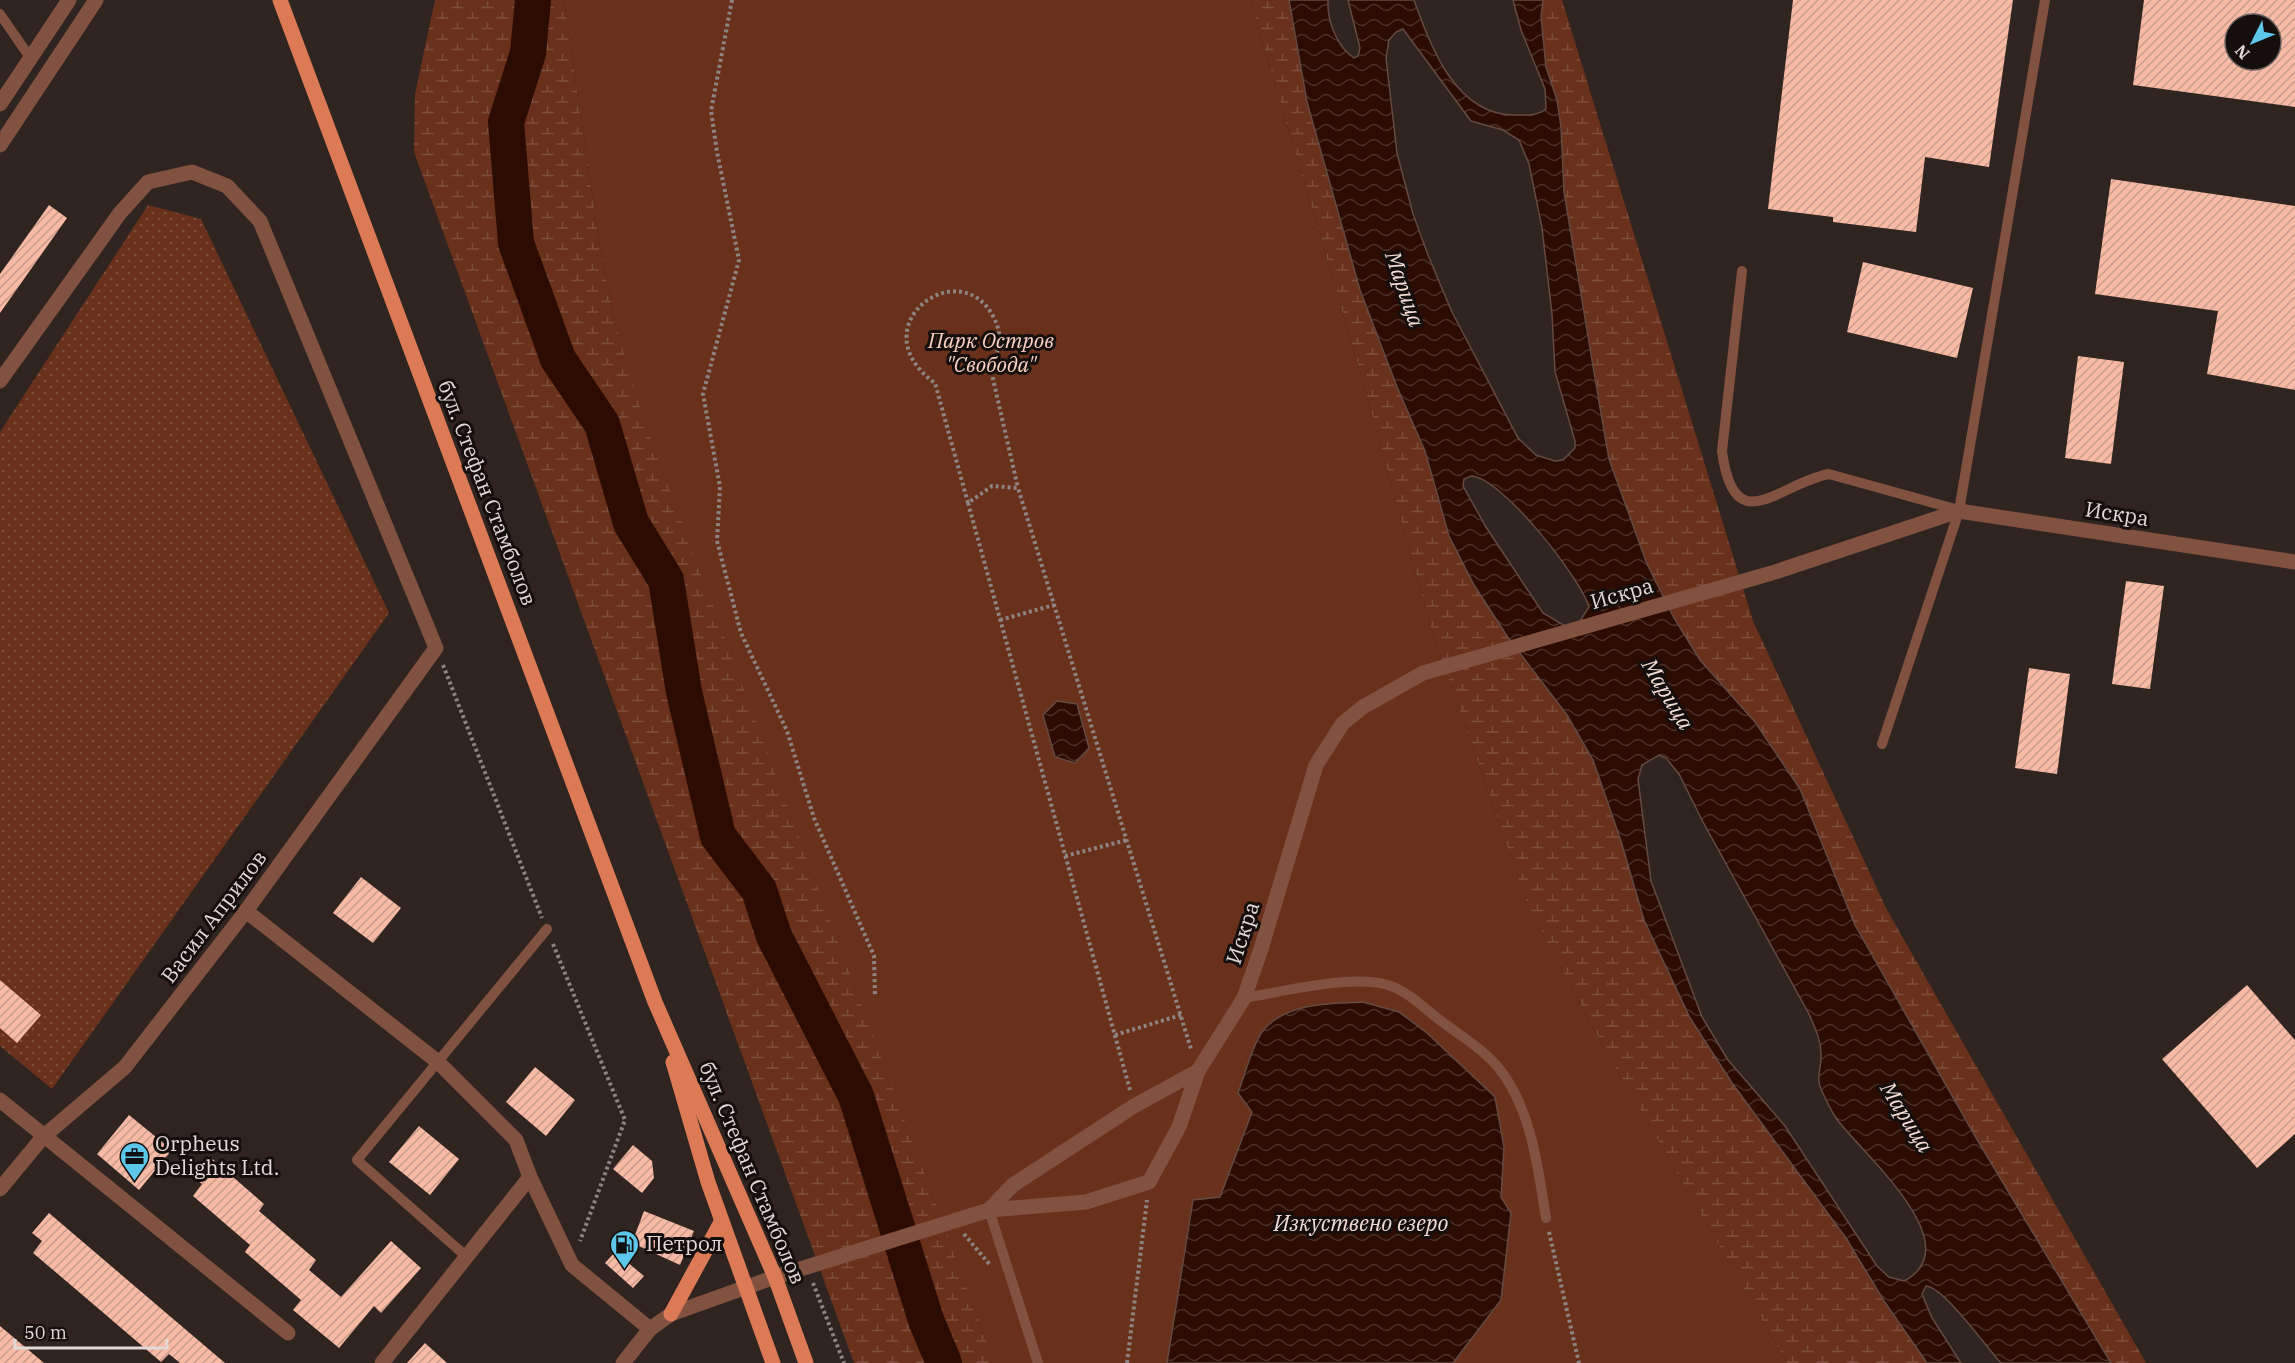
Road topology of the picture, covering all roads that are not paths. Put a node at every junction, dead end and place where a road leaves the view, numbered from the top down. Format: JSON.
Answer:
{"nodes":[{"id":1,"x":69,"y":0,"type":"edge"},
{"id":2,"x":96,"y":0,"type":"edge"},
{"id":3,"x":280,"y":0,"type":"edge"},
{"id":4,"x":2045,"y":0,"type":"edge"},
{"id":5,"x":0,"y":14,"type":"edge"},
{"id":6,"x":31,"y":59,"type":"junction"},
{"id":7,"x":0,"y":104,"type":"edge"},
{"id":8,"x":0,"y":146,"type":"edge"},
{"id":9,"x":1742,"y":271,"type":"dead end"},
{"id":10,"x":0,"y":381,"type":"edge"},
{"id":11,"x":1959,"y":511,"type":"junction"},
{"id":12,"x":2295,"y":562,"type":"edge"},
{"id":13,"x":1882,"y":744,"type":"dead end"},
{"id":14,"x":246,"y":911,"type":"junction"},
{"id":15,"x":547,"y":929,"type":"dead end"},
{"id":16,"x":1244,"y":998,"type":"junction"},
{"id":17,"x":655,"y":1002,"type":"junction"},
{"id":18,"x":438,"y":1062,"type":"junction"},
{"id":19,"x":1198,"y":1071,"type":"junction"},
{"id":20,"x":0,"y":1100,"type":"edge"},
{"id":21,"x":43,"y":1137,"type":"junction"},
{"id":22,"x":530,"y":1177,"type":"junction"},
{"id":23,"x":0,"y":1189,"type":"edge"},
{"id":24,"x":989,"y":1210,"type":"junction"},
{"id":25,"x":1546,"y":1218,"type":"road end"},
{"id":26,"x":721,"y":1222,"type":"junction"},
{"id":27,"x":468,"y":1258,"type":"junction"},
{"id":28,"x":775,"y":1277,"type":"junction"},
{"id":29,"x":744,"y":1288,"type":"junction"},
{"id":30,"x":671,"y":1314,"type":"junction"},
{"id":31,"x":650,"y":1329,"type":"junction"},
{"id":32,"x":288,"y":1333,"type":"dead end"},
{"id":33,"x":382,"y":1363,"type":"edge"},
{"id":34,"x":623,"y":1363,"type":"edge"},
{"id":35,"x":773,"y":1363,"type":"edge"},
{"id":36,"x":806,"y":1363,"type":"edge"},
{"id":37,"x":1038,"y":1363,"type":"edge"}],
"edges":[{"from":1,"to":6,"type":"street"},
{"from":2,"to":8,"type":"street"},
{"from":3,"to":17,"type":"main road","name":"бул. Стефан Стамболов"},
{"from":4,"to":11,"type":"lane"},
{"from":5,"to":6,"type":"lane"},
{"from":6,"to":7,"type":"street"},
{"from":9,"to":11,"type":"lane"},
{"from":10,"to":14,"type":"street","name":"Васил Априлов"},
{"from":11,"to":12,"type":"street","name":"Искра"},
{"from":11,"to":13,"type":"lane"},
{"from":11,"to":16,"type":"street","name":"Искра"},
{"from":14,"to":18,"type":"street"},
{"from":14,"to":21,"type":"street","name":"Васил Априлов"},
{"from":15,"to":18,"type":"lane"},
{"from":16,"to":19,"type":"street","name":"Искра"},
{"from":16,"to":25,"type":"lane"},
{"from":17,"to":26,"type":"main road","name":"бул. Стефан Стамболов"},
{"from":17,"to":28,"type":"main road","name":"бул. Стефан Стамболов"},
{"from":18,"to":22,"type":"street"},
{"from":18,"to":27,"type":"lane"},
{"from":19,"to":24,"type":"street"},
{"from":19,"to":24,"type":"street","name":"Искра"},
{"from":20,"to":21,"type":"street"},
{"from":21,"to":23,"type":"street","name":"Васил Априлов"},
{"from":21,"to":32,"type":"street"},
{"from":22,"to":27,"type":"street"},
{"from":22,"to":31,"type":"street"},
{"from":24,"to":28,"type":"street"},
{"from":24,"to":37,"type":"lane"},
{"from":26,"to":29,"type":"main road","name":"бул. Стефан Стамболов"},
{"from":26,"to":30,"type":"main road"},
{"from":27,"to":33,"type":"street"},
{"from":28,"to":29,"type":"street"},
{"from":28,"to":36,"type":"main road","name":"бул. Стефан Стамболов"},
{"from":29,"to":30,"type":"street"},
{"from":29,"to":35,"type":"main road","name":"бул. Стефан Стамболов"},
{"from":30,"to":31,"type":"street"},
{"from":31,"to":34,"type":"street"}]}
